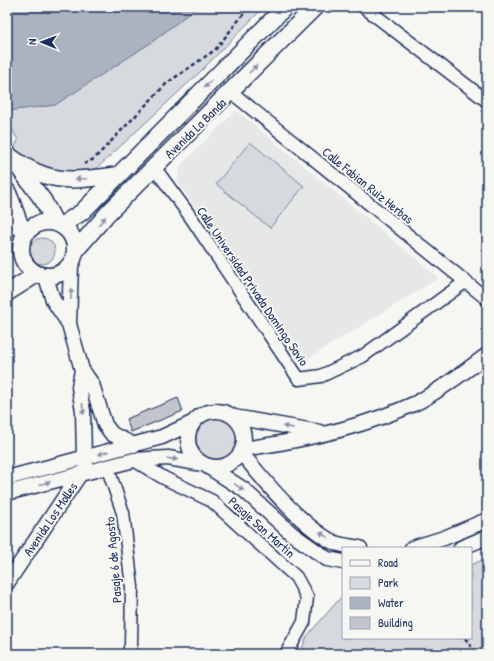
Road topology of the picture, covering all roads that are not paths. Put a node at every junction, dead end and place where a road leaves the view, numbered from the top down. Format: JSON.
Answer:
{"nodes":[{"id":1,"x":285,"y":7,"type":"edge"},
{"id":2,"x":315,"y":7,"type":"edge"},
{"id":3,"x":364,"y":7,"type":"edge"},
{"id":4,"x":231,"y":92,"type":"junction"},
{"id":5,"x":487,"y":101,"type":"edge"},
{"id":6,"x":7,"y":154,"type":"edge"},
{"id":7,"x":154,"y":167,"type":"junction"},
{"id":8,"x":120,"y":175,"type":"junction"},
{"id":9,"x":7,"y":191,"type":"edge"},
{"id":10,"x":58,"y":223,"type":"junction"},
{"id":11,"x":18,"y":234,"type":"edge"},
{"id":12,"x":7,"y":253,"type":"edge"},
{"id":13,"x":74,"y":257,"type":"junction"},
{"id":14,"x":42,"y":275,"type":"junction"},
{"id":15,"x":465,"y":282,"type":"junction"},
{"id":16,"x":7,"y":293,"type":"edge"},
{"id":17,"x":487,"y":299,"type":"edge"},
{"id":18,"x":69,"y":324,"type":"junction"},
{"id":19,"x":487,"y":355,"type":"edge"},
{"id":20,"x":82,"y":370,"type":"junction"},
{"id":21,"x":234,"y":417,"type":"junction"},
{"id":22,"x":192,"y":423,"type":"junction"},
{"id":23,"x":326,"y":433,"type":"junction"},
{"id":24,"x":134,"y":445,"type":"junction"},
{"id":25,"x":242,"y":451,"type":"junction"},
{"id":26,"x":84,"y":458,"type":"junction"},
{"id":27,"x":134,"y":460,"type":"junction"},
{"id":28,"x":205,"y":465,"type":"junction"},
{"id":29,"x":107,"y":466,"type":"junction"},
{"id":30,"x":84,"y":473,"type":"junction"},
{"id":31,"x":7,"y":478,"type":"edge"},
{"id":32,"x":7,"y":493,"type":"edge"},
{"id":33,"x":487,"y":520,"type":"edge"},
{"id":34,"x":487,"y":536,"type":"edge"},
{"id":35,"x":356,"y":547,"type":"edge"},
{"id":36,"x":415,"y":547,"type":"edge"},
{"id":37,"x":463,"y":547,"type":"edge"},
{"id":38,"x":342,"y":562,"type":"edge"},
{"id":39,"x":7,"y":583,"type":"edge"},
{"id":40,"x":128,"y":654,"type":"edge"},
{"id":41,"x":286,"y":654,"type":"edge"}],
"edges":[{"from":1,"to":8,"type":"main road","name":"Avenida La Banda","one_way":true},
{"from":4,"to":2,"type":"main road","name":"Avenida La Banda","one_way":true},
{"from":3,"to":5,"type":"street"},
{"from":4,"to":7,"type":"main road","name":"Avenida La Banda"},
{"from":4,"to":15,"type":"street","name":"Calle Fabian Ruiz Herbas"},
{"from":8,"to":6,"type":"main road","one_way":true},
{"from":6,"to":10,"type":"main road"},
{"from":13,"to":7,"type":"main road","name":"Avenida La Banda","one_way":true},
{"from":7,"to":15,"type":"street","name":"Calle Universidad Privada Domingo Savio"},
{"from":8,"to":10,"type":"main road","name":"Avenida La Banda"},
{"from":9,"to":11,"type":"main road"},
{"from":10,"to":11,"type":"main road"},
{"from":10,"to":13,"type":"main road"},
{"from":11,"to":12,"type":"main road"},
{"from":11,"to":14,"type":"main road"},
{"from":13,"to":14,"type":"main road"},
{"from":18,"to":13,"type":"street","name":"Avenida Los Molles","one_way":true},
{"from":14,"to":16,"type":"main road"},
{"from":14,"to":18,"type":"street","name":"Avenida Los Molles"},
{"from":15,"to":17,"type":"street","name":"Calle Fabian Ruiz Herbas"},
{"from":18,"to":20,"type":"street","name":"Avenida Los Molles"},
{"from":19,"to":23,"type":"street"},
{"from":20,"to":24,"type":"street","name":"Avenida Los Molles"},
{"from":20,"to":26,"type":"street","name":"Avenida Los Molles","one_way":true},
{"from":21,"to":22,"type":"street"},
{"from":23,"to":21,"type":"street","one_way":true},
{"from":21,"to":25,"type":"street"},
{"from":22,"to":24,"type":"street"},
{"from":22,"to":28,"type":"street"},
{"from":23,"to":25,"type":"street"},
{"from":24,"to":26,"type":"street","one_way":true},
{"from":25,"to":28,"type":"street"},
{"from":35,"to":25,"type":"street","one_way":true},
{"from":26,"to":30,"type":"street","name":"Avenida Los Molles"},
{"from":26,"to":31,"type":"street"},
{"from":27,"to":28,"type":"street","one_way":true},
{"from":27,"to":29,"type":"street"},
{"from":27,"to":41,"type":"street","name":"Pasaje San Martin"},
{"from":28,"to":38,"type":"street","one_way":true},
{"from":29,"to":30,"type":"street"},
{"from":29,"to":40,"type":"street","name":"Pasaje 6 de Agosto"},
{"from":32,"to":30,"type":"street","one_way":true},
{"from":30,"to":39,"type":"street","name":"Avenida Los Molles"},
{"from":33,"to":36,"type":"street"},
{"from":34,"to":37,"type":"street"}]}
